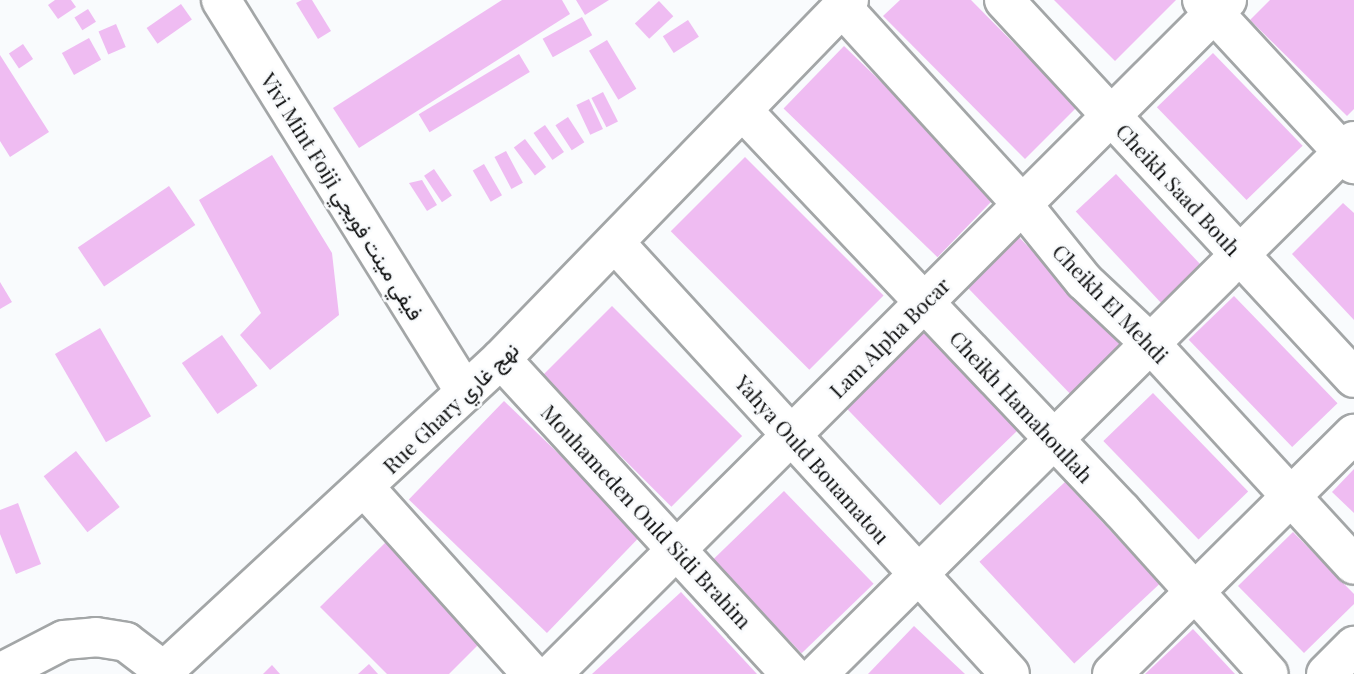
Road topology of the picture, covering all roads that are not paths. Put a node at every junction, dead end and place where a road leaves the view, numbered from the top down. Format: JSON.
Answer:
{"nodes":[{"id":1,"x":221,"y":0,"type":"edge"},
{"id":2,"x":1004,"y":0,"type":"edge"},
{"id":3,"x":845,"y":3,"type":"edge"},
{"id":4,"x":1214,"y":4,"type":"edge"},
{"id":5,"x":743,"y":111,"type":"junction"},
{"id":6,"x":1111,"y":116,"type":"junction"},
{"id":7,"x":1350,"y":152,"type":"edge"},
{"id":8,"x":1022,"y":204,"type":"junction"},
{"id":9,"x":616,"y":244,"type":"junction"},
{"id":10,"x":1240,"y":255,"type":"junction"},
{"id":11,"x":925,"y":302,"type":"junction"},
{"id":12,"x":1150,"y":343,"type":"junction"},
{"id":13,"x":501,"y":359,"type":"junction"},
{"id":14,"x":1354,"y":378,"type":"edge"},
{"id":15,"x":465,"y":392,"type":"junction"},
{"id":16,"x":1354,"y":434,"type":"edge"},
{"id":17,"x":791,"y":435,"type":"junction"},
{"id":18,"x":1053,"y":441,"type":"junction"},
{"id":19,"x":365,"y":488,"type":"junction"},
{"id":20,"x":1290,"y":496,"type":"junction"},
{"id":21,"x":678,"y":548,"type":"junction"},
{"id":22,"x":1354,"y":565,"type":"edge"},
{"id":23,"x":918,"y":574,"type":"junction"},
{"id":24,"x":1193,"y":592,"type":"junction"},
{"id":25,"x":1354,"y":646,"type":"edge"},
{"id":26,"x":167,"y":672,"type":"edge"},
{"id":27,"x":0,"y":673,"type":"edge"},
{"id":28,"x":532,"y":674,"type":"edge"},
{"id":29,"x":552,"y":674,"type":"edge"},
{"id":30,"x":791,"y":674,"type":"edge"},
{"id":31,"x":818,"y":674,"type":"edge"},
{"id":32,"x":1010,"y":674,"type":"edge"},
{"id":33,"x":1112,"y":674,"type":"edge"},
{"id":34,"x":1269,"y":674,"type":"edge"},
{"id":35,"x":1326,"y":674,"type":"edge"}],
"edges":[{"from":1,"to":15,"type":"street","name":"Vivi Mint Foiji فيفي مينت فويجي"},
{"from":2,"to":6,"type":"street","name":"Cheikh Saad Bouh"},
{"from":3,"to":5,"type":"street","name":"Rue Ghary نهج غاري"},
{"from":3,"to":8,"type":"street","name":"Cheikh El Mehdi"},
{"from":4,"to":6,"type":"street","name":"Lam Alpha Bocar"},
{"from":4,"to":7,"type":"street"},
{"from":5,"to":9,"type":"street","name":"Rue Ghary نهج غاري"},
{"from":5,"to":11,"type":"street","name":"Cheikh Hamahoullah"},
{"from":6,"to":8,"type":"street","name":"Lam Alpha Bocar"},
{"from":6,"to":10,"type":"street","name":"Cheikh Saad Bouh"},
{"from":7,"to":10,"type":"street"},
{"from":8,"to":11,"type":"street","name":"Lam Alpha Bocar"},
{"from":8,"to":12,"type":"street","name":"Cheikh El Mehdi"},
{"from":9,"to":13,"type":"street","name":"Rue Ghary نهج غاري"},
{"from":9,"to":17,"type":"street","name":"Yahya Ould Bouamatou"},
{"from":10,"to":12,"type":"street"},
{"from":10,"to":14,"type":"street","name":"Cheikh Saad Bouh"},
{"from":11,"to":17,"type":"street","name":"Lam Alpha Bocar"},
{"from":11,"to":18,"type":"street","name":"Cheikh Hamahoullah"},
{"from":12,"to":18,"type":"street"},
{"from":12,"to":20,"type":"street","name":"Cheikh El Mehdi"},
{"from":13,"to":15,"type":"street","name":"Rue Ghary نهج غاري"},
{"from":13,"to":21,"type":"street","name":"Mouhameden Ould Sidi Brahim"},
{"from":15,"to":19,"type":"street","name":"Rue Ghary نهج غاري"},
{"from":16,"to":20,"type":"street"},
{"from":17,"to":21,"type":"street","name":"Lam Alpha Bocar"},
{"from":17,"to":23,"type":"street","name":"Yahya Ould Bouamatou"},
{"from":18,"to":23,"type":"street"},
{"from":18,"to":24,"type":"street","name":"Cheikh Hamahoullah"},
{"from":19,"to":26,"type":"street","name":"Rue Ghary نهج غاري"},
{"from":19,"to":28,"type":"street"},
{"from":20,"to":22,"type":"street","name":"Cheikh El Mehdi"},
{"from":20,"to":24,"type":"street"},
{"from":21,"to":29,"type":"street","name":"Lam Alpha Bocar"},
{"from":21,"to":30,"type":"street","name":"Mouhameden Ould Sidi Brahim"},
{"from":23,"to":31,"type":"street"},
{"from":23,"to":32,"type":"street","name":"Yahya Ould Bouamatou"},
{"from":24,"to":33,"type":"street"},
{"from":24,"to":34,"type":"street","name":"Cheikh Hamahoullah"},
{"from":25,"to":35,"type":"street"},
{"from":26,"to":27,"type":"street","name":"Rue Ghary نهج غاري"}]}
